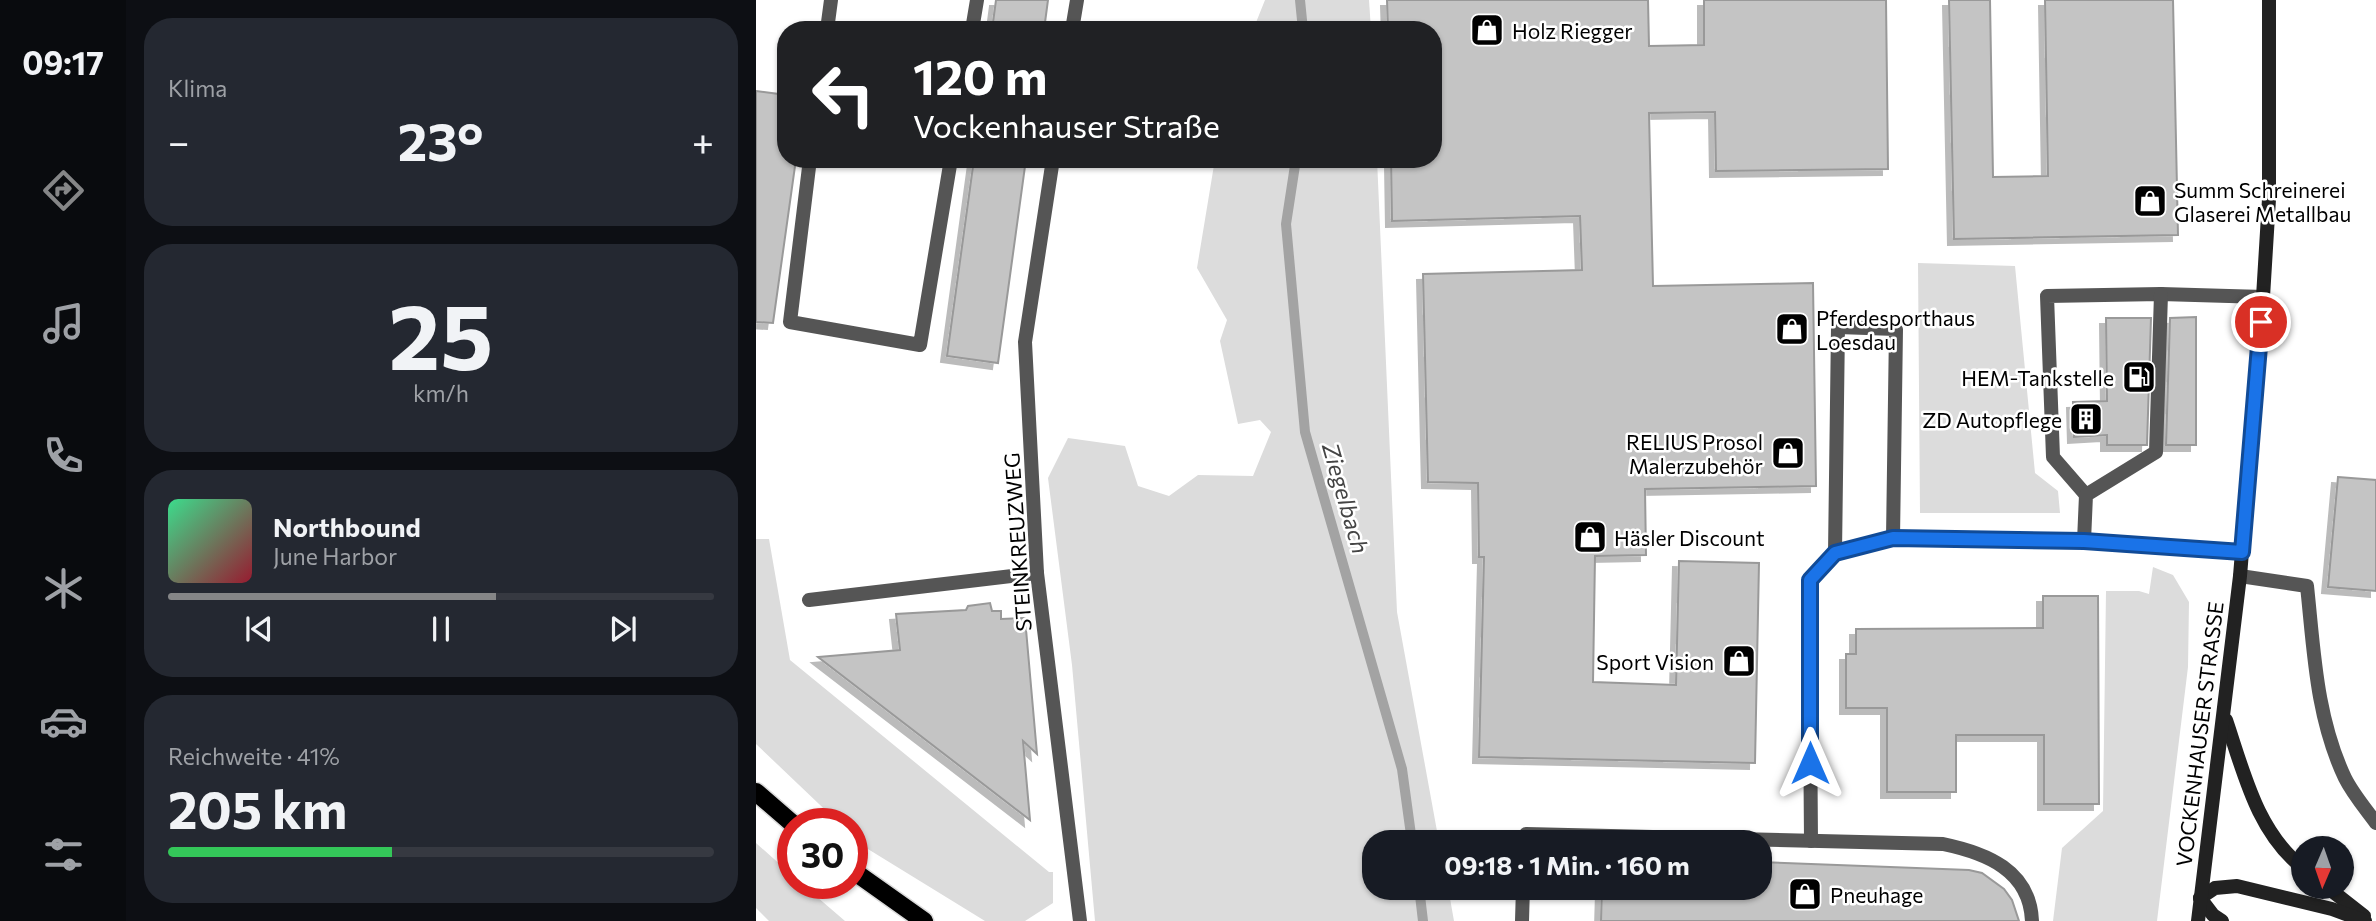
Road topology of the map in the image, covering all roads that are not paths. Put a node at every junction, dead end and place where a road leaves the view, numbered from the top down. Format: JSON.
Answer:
{"nodes":[{"id":1,"x":831,"y":0,"type":"edge"},
{"id":2,"x":977,"y":0,"type":"edge"},
{"id":3,"x":1077,"y":0,"type":"edge"},
{"id":4,"x":2269,"y":0,"type":"edge"},
{"id":5,"x":828,"y":21,"type":"edge"},
{"id":6,"x":974,"y":21,"type":"edge"},
{"id":7,"x":1074,"y":21,"type":"edge"},
{"id":8,"x":809,"y":168,"type":"edge"},
{"id":9,"x":950,"y":168,"type":"edge"},
{"id":10,"x":1052,"y":168,"type":"edge"},
{"id":11,"x":2161,"y":294,"type":"junction"},
{"id":12,"x":2263,"y":297,"type":"junction"},
{"id":13,"x":2086,"y":495,"type":"junction"},
{"id":14,"x":1893,"y":538,"type":"junction"},
{"id":15,"x":2084,"y":541,"type":"junction"},
{"id":16,"x":2242,"y":552,"type":"junction"},
{"id":17,"x":1835,"y":553,"type":"junction"},
{"id":18,"x":1037,"y":573,"type":"junction"},
{"id":19,"x":2239,"y":576,"type":"junction"},
{"id":20,"x":809,"y":600,"type":"dead end"},
{"id":21,"x":2224,"y":716,"type":"junction"},
{"id":22,"x":756,"y":792,"type":"edge"},
{"id":23,"x":777,"y":810,"type":"edge"},
{"id":24,"x":2376,"y":823,"type":"edge"},
{"id":25,"x":1772,"y":840,"type":"edge"},
{"id":26,"x":1811,"y":841,"type":"junction"},
{"id":27,"x":2291,"y":859,"type":"edge"},
{"id":28,"x":868,"y":881,"type":"edge"},
{"id":29,"x":2200,"y":898,"type":"junction"},
{"id":30,"x":1523,"y":900,"type":"edge"},
{"id":31,"x":2343,"y":900,"type":"edge"},
{"id":32,"x":924,"y":921,"type":"edge"},
{"id":33,"x":1080,"y":921,"type":"edge"},
{"id":34,"x":1522,"y":921,"type":"edge"},
{"id":35,"x":2032,"y":921,"type":"edge"},
{"id":36,"x":2198,"y":921,"type":"edge"},
{"id":37,"x":2222,"y":921,"type":"edge"},
{"id":38,"x":2365,"y":921,"type":"edge"},
{"id":39,"x":2370,"y":921,"type":"edge"}],
"edges":[{"from":1,"to":5,"type":"street"},
{"from":2,"to":6,"type":"street"},
{"from":3,"to":7,"type":"street"},
{"from":4,"to":12,"type":"main road","name":"VOCKENHAUSER STRASSE"},
{"from":8,"to":9,"type":"street"},
{"from":10,"to":18,"type":"street","name":"STEINKREUZWEG"},
{"from":11,"to":12,"type":"street"},
{"from":11,"to":13,"type":"street"},
{"from":11,"to":13,"type":"street"},
{"from":12,"to":16,"type":"main road","name":"VOCKENHAUSER STRASSE"},
{"from":13,"to":15,"type":"street"},
{"from":14,"to":15,"type":"street"},
{"from":14,"to":17,"type":"street"},
{"from":14,"to":17,"type":"street"},
{"from":15,"to":16,"type":"street"},
{"from":16,"to":19,"type":"main road","name":"VOCKENHAUSER STRASSE"},
{"from":17,"to":26,"type":"street"},
{"from":18,"to":20,"type":"street"},
{"from":18,"to":33,"type":"street","name":"STEINKREUZWEG"},
{"from":19,"to":21,"type":"main road","name":"VOCKENHAUSER STRASSE"},
{"from":19,"to":24,"type":"street"},
{"from":21,"to":27,"type":"main road"},
{"from":21,"to":29,"type":"main road","name":"VOCKENHAUSER STRASSE"},
{"from":22,"to":23,"type":"main road"},
{"from":25,"to":26,"type":"street"},
{"from":26,"to":35,"type":"street"},
{"from":28,"to":32,"type":"main road"},
{"from":29,"to":36,"type":"main road","name":"VOCKENHAUSER STRASSE"},
{"from":29,"to":37,"type":"main road"},
{"from":29,"to":38,"type":"main road"},
{"from":30,"to":34,"type":"street"},
{"from":31,"to":39,"type":"main road"}]}
